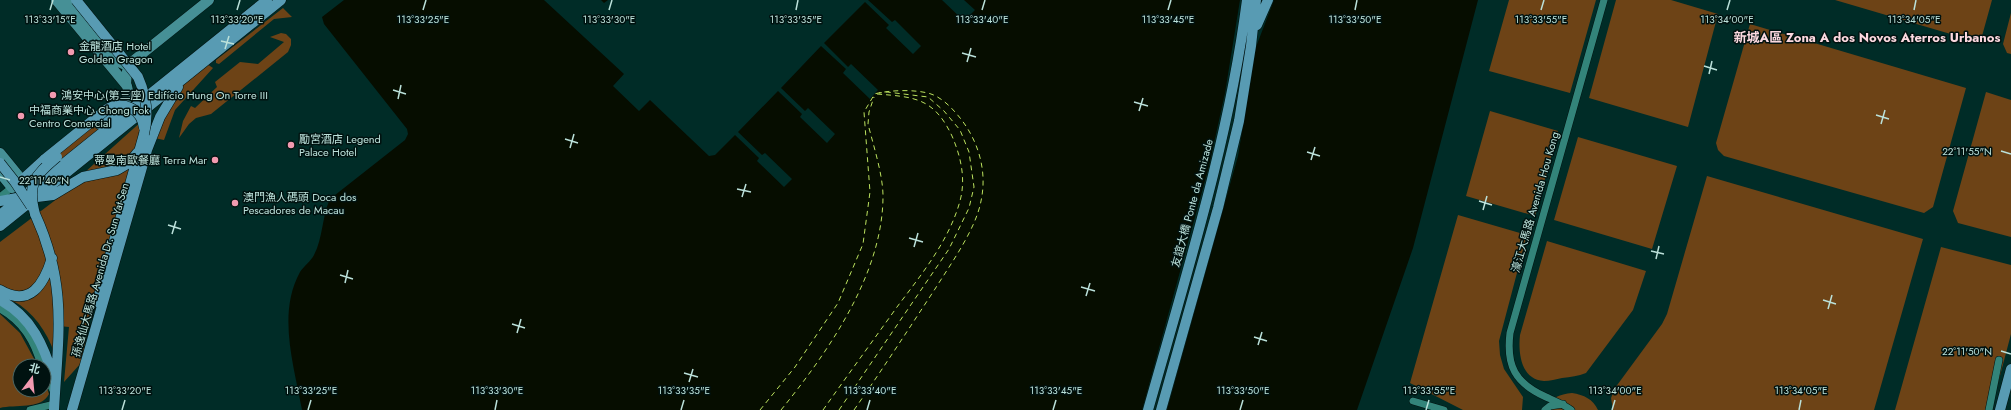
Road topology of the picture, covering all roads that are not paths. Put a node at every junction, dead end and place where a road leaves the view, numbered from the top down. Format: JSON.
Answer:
{"nodes":[{"id":1,"x":56,"y":0,"type":"edge"},
{"id":2,"x":66,"y":0,"type":"edge"},
{"id":3,"x":76,"y":0,"type":"edge"},
{"id":4,"x":209,"y":0,"type":"edge"},
{"id":5,"x":267,"y":0,"type":"edge"},
{"id":6,"x":281,"y":0,"type":"edge"},
{"id":7,"x":1247,"y":0,"type":"edge"},
{"id":8,"x":1256,"y":0,"type":"edge"},
{"id":9,"x":1268,"y":0,"type":"edge"},
{"id":10,"x":1604,"y":0,"type":"edge"},
{"id":11,"x":1251,"y":46,"type":"junction"},
{"id":12,"x":135,"y":60,"type":"junction"},
{"id":13,"x":188,"y":74,"type":"junction"},
{"id":14,"x":126,"y":85,"type":"junction"},
{"id":15,"x":146,"y":98,"type":"junction"},
{"id":16,"x":124,"y":104,"type":"junction"},
{"id":17,"x":144,"y":134,"type":"junction"},
{"id":18,"x":140,"y":146,"type":"junction"},
{"id":19,"x":0,"y":153,"type":"edge"},
{"id":20,"x":0,"y":163,"type":"edge"},
{"id":21,"x":12,"y":168,"type":"junction"},
{"id":22,"x":1,"y":175,"type":"edge"},
{"id":23,"x":22,"y":180,"type":"junction"},
{"id":24,"x":12,"y":188,"type":"junction"},
{"id":25,"x":0,"y":197,"type":"edge"},
{"id":26,"x":22,"y":197,"type":"junction"},
{"id":27,"x":36,"y":198,"type":"junction"},
{"id":28,"x":0,"y":201,"type":"edge"},
{"id":29,"x":35,"y":214,"type":"junction"},
{"id":30,"x":0,"y":215,"type":"edge"},
{"id":31,"x":0,"y":226,"type":"edge"},
{"id":32,"x":52,"y":258,"type":"junction"},
{"id":33,"x":0,"y":290,"type":"edge"},
{"id":34,"x":0,"y":300,"type":"edge"},
{"id":35,"x":0,"y":308,"type":"edge"},
{"id":36,"x":41,"y":358,"type":"edge"},
{"id":37,"x":45,"y":358,"type":"edge"},
{"id":38,"x":1998,"y":360,"type":"dead end"},
{"id":39,"x":2011,"y":369,"type":"edge"},
{"id":40,"x":81,"y":376,"type":"junction"},
{"id":41,"x":52,"y":388,"type":"edge"},
{"id":42,"x":55,"y":399,"type":"edge"},
{"id":43,"x":1413,"y":401,"type":"dead end"},
{"id":44,"x":1563,"y":404,"type":"junction"},
{"id":45,"x":30,"y":410,"type":"edge"},
{"id":46,"x":72,"y":410,"type":"edge"},
{"id":47,"x":1148,"y":410,"type":"edge"},
{"id":48,"x":1161,"y":410,"type":"edge"},
{"id":49,"x":1444,"y":410,"type":"edge"},
{"id":50,"x":1545,"y":410,"type":"edge"},
{"id":51,"x":1571,"y":410,"type":"edge"},
{"id":52,"x":1989,"y":410,"type":"edge"},
{"id":53,"x":2000,"y":410,"type":"edge"}],
"edges":[{"from":1,"to":14,"type":"street"},
{"from":2,"to":12,"type":"street"},
{"from":3,"to":17,"type":"main road","bridge":true},
{"from":4,"to":12,"type":"street"},
{"from":5,"to":15,"type":"main road"},
{"from":6,"to":13,"type":"main road"},
{"from":7,"to":47,"type":"main road","name":"友誼大橋 Ponte da Amizade"},
{"from":8,"to":11,"type":"main road"},
{"from":9,"to":11,"type":"main road"},
{"from":10,"to":44,"type":"street","name":"濠江大馬路 Avenida Hou Kong"},
{"from":11,"to":48,"type":"main road"},
{"from":12,"to":14,"type":"street"},
{"from":13,"to":27,"type":"main road"},
{"from":13,"to":40,"type":"main road","name":"孫逸仙大馬路 Avenida Dr. Sun Yat-Sen"},
{"from":14,"to":16,"type":"street"},
{"from":15,"to":16,"type":"main road"},
{"from":15,"to":26,"type":"main road"},
{"from":16,"to":29,"type":"main road","bridge":true},
{"from":17,"to":18,"type":"main road"},
{"from":17,"to":23,"type":"main road","bridge":true},
{"from":18,"to":27,"type":"main road"},
{"from":18,"to":40,"type":"main road"},
{"from":19,"to":21,"type":"street"},
{"from":20,"to":29,"type":"main road","bridge":true},
{"from":21,"to":22,"type":"street"},
{"from":21,"to":23,"type":"street"},
{"from":22,"to":24,"type":"street"},
{"from":23,"to":24,"type":"street"},
{"from":24,"to":25,"type":"street"},
{"from":26,"to":28,"type":"main road"},
{"from":26,"to":30,"type":"main road"},
{"from":27,"to":31,"type":"main road"},
{"from":29,"to":32,"type":"main road","name":"孫逸仙大馬路 Avenida Dr. Sun Yat-Sen"},
{"from":32,"to":33,"type":"main road"},
{"from":32,"to":42,"type":"main road","name":"孫逸仙大馬路 Avenida Dr. Sun Yat-Sen"},
{"from":34,"to":37,"type":"main road"},
{"from":35,"to":36,"type":"street"},
{"from":38,"to":52,"type":"street"},
{"from":39,"to":53,"type":"main road"},
{"from":40,"to":46,"type":"main road","name":"孫逸仙大馬路 Avenida Dr. Sun Yat-Sen"},
{"from":41,"to":42,"type":"main road"},
{"from":42,"to":45,"type":"street"},
{"from":43,"to":49,"type":"street"},
{"from":44,"to":50,"type":"street"},
{"from":44,"to":51,"type":"street","name":"濠江大馬路 Avenida Hou Kong"}]}
